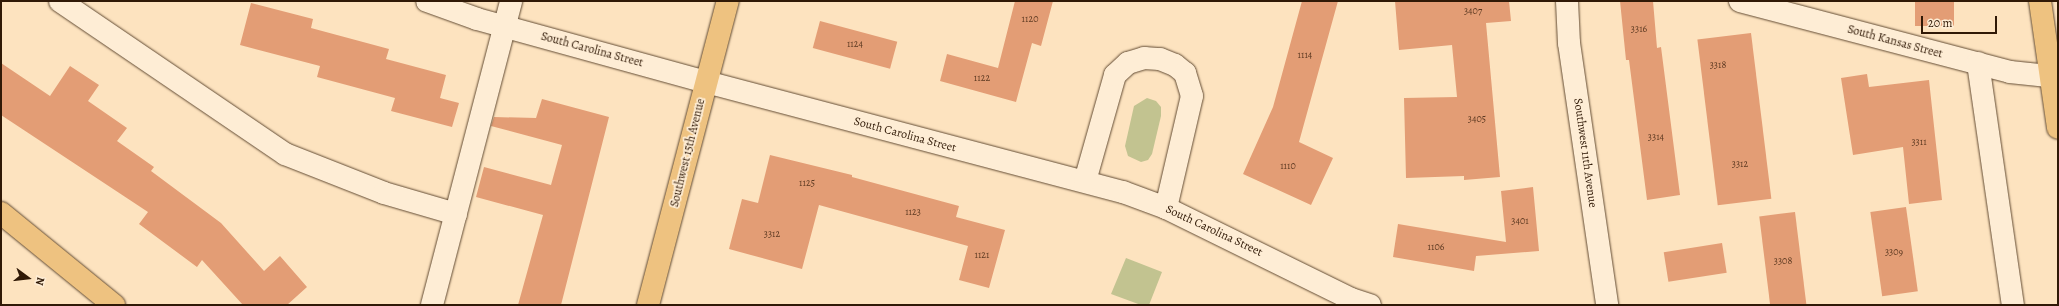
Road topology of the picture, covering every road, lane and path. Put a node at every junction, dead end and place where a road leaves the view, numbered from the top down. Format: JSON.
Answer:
{"nodes":[{"id":1,"x":60,"y":1,"type":"edge"},
{"id":2,"x":427,"y":1,"type":"edge"},
{"id":3,"x":511,"y":1,"type":"edge"},
{"id":4,"x":728,"y":1,"type":"edge"},
{"id":5,"x":1567,"y":1,"type":"edge"},
{"id":6,"x":1740,"y":1,"type":"edge"},
{"id":7,"x":2040,"y":1,"type":"edge"},
{"id":8,"x":504,"y":26,"type":"junction"},
{"id":9,"x":1978,"y":63,"type":"junction"},
{"id":10,"x":2054,"y":78,"type":"edge"},
{"id":11,"x":706,"y":82,"type":"junction"},
{"id":12,"x":2058,"y":128,"type":"edge"},
{"id":13,"x":1085,"y":181,"type":"junction"},
{"id":14,"x":1166,"y":208,"type":"junction"},
{"id":15,"x":1,"y":213,"type":"edge"},
{"id":16,"x":456,"y":214,"type":"junction"},
{"id":17,"x":114,"y":305,"type":"edge"},
{"id":18,"x":432,"y":305,"type":"edge"},
{"id":19,"x":648,"y":305,"type":"edge"},
{"id":20,"x":1370,"y":305,"type":"edge"},
{"id":21,"x":1607,"y":305,"type":"edge"},
{"id":22,"x":2014,"y":305,"type":"edge"}],
"edges":[{"from":1,"to":16,"type":"street"},
{"from":2,"to":8,"type":"street","name":"South Carolina Street"},
{"from":3,"to":8,"type":"street"},
{"from":4,"to":11,"type":"main road","name":"Southwest 15th Avenue"},
{"from":5,"to":21,"type":"street","name":"Southwest 11th Avenue"},
{"from":6,"to":9,"type":"street","name":"South Kansas Street"},
{"from":7,"to":10,"type":"main road"},
{"from":8,"to":11,"type":"street","name":"South Carolina Street"},
{"from":8,"to":16,"type":"street"},
{"from":9,"to":10,"type":"street","name":"South Kansas Street"},
{"from":9,"to":22,"type":"street"},
{"from":10,"to":12,"type":"main road"},
{"from":11,"to":13,"type":"street","name":"South Carolina Street"},
{"from":11,"to":19,"type":"main road","name":"Southwest 15th Avenue"},
{"from":13,"to":14,"type":"street","name":"South Carolina Street"},
{"from":13,"to":14,"type":"street"},
{"from":14,"to":20,"type":"street","name":"South Carolina Street"},
{"from":15,"to":17,"type":"main road"},
{"from":16,"to":18,"type":"street"}]}
